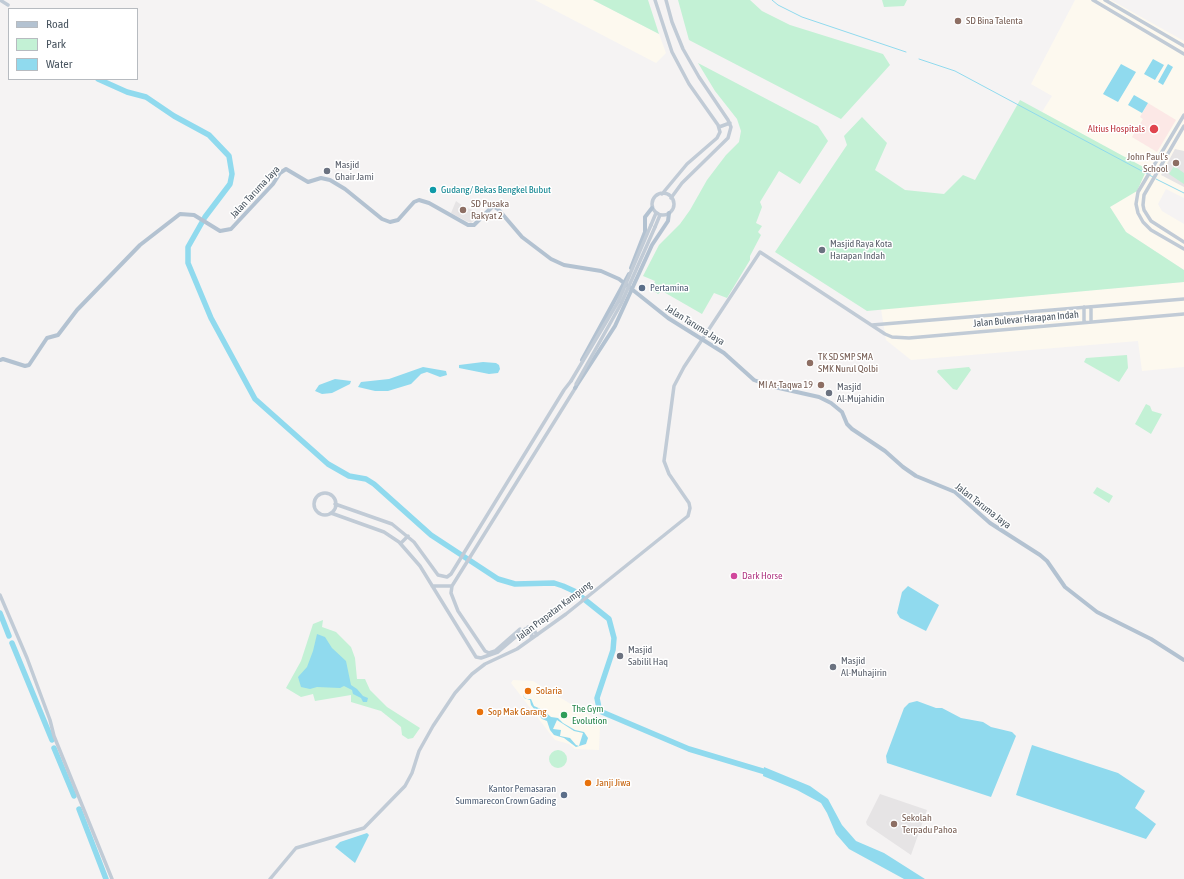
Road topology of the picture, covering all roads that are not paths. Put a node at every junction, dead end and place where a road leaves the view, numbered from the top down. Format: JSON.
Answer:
{"nodes":[{"id":1,"x":0,"y":0,"type":"edge"},
{"id":2,"x":654,"y":0,"type":"edge"},
{"id":3,"x":666,"y":0,"type":"edge"},
{"id":4,"x":1094,"y":0,"type":"edge"},
{"id":5,"x":1105,"y":0,"type":"edge"},
{"id":6,"x":8,"y":5,"type":"dead end"},
{"id":7,"x":1184,"y":46,"type":"edge"},
{"id":8,"x":1184,"y":54,"type":"edge"},
{"id":9,"x":1184,"y":115,"type":"edge"},
{"id":10,"x":730,"y":123,"type":"junction"},
{"id":11,"x":1184,"y":126,"type":"edge"},
{"id":12,"x":719,"y":127,"type":"junction"},
{"id":13,"x":1170,"y":139,"type":"junction"},
{"id":14,"x":1175,"y":142,"type":"junction"},
{"id":15,"x":662,"y":194,"type":"junction"},
{"id":16,"x":671,"y":198,"type":"junction"},
{"id":17,"x":652,"y":208,"type":"junction"},
{"id":18,"x":669,"y":213,"type":"junction"},
{"id":19,"x":658,"y":214,"type":"junction"},
{"id":20,"x":653,"y":226,"type":"junction"},
{"id":21,"x":1184,"y":242,"type":"edge"},
{"id":22,"x":1184,"y":249,"type":"edge"},
{"id":23,"x":760,"y":252,"type":"joint"},
{"id":24,"x":624,"y":282,"type":"junction"},
{"id":25,"x":633,"y":288,"type":"junction"},
{"id":26,"x":1184,"y":298,"type":"edge"},
{"id":27,"x":1091,"y":306,"type":"junction"},
{"id":28,"x":1084,"y":307,"type":"junction"},
{"id":29,"x":1184,"y":314,"type":"edge"},
{"id":30,"x":1084,"y":322,"type":"junction"},
{"id":31,"x":1092,"y":322,"type":"junction"},
{"id":32,"x":872,"y":325,"type":"junction"},
{"id":33,"x":703,"y":338,"type":"junction"},
{"id":34,"x":0,"y":360,"type":"edge"},
{"id":35,"x":570,"y":382,"type":"junction"},
{"id":36,"x":576,"y":386,"type":"junction"},
{"id":37,"x":525,"y":455,"type":"junction"},
{"id":38,"x":522,"y":460,"type":"junction"},
{"id":39,"x":532,"y":460,"type":"junction"},
{"id":40,"x":529,"y":464,"type":"junction"},
{"id":41,"x":335,"y":504,"type":"junction"},
{"id":42,"x":331,"y":513,"type":"junction"},
{"id":43,"x":408,"y":536,"type":"junction"},
{"id":44,"x":401,"y":543,"type":"junction"},
{"id":45,"x":432,"y":586,"type":"junction"},
{"id":46,"x":452,"y":586,"type":"junction"},
{"id":47,"x":0,"y":594,"type":"edge"},
{"id":48,"x":537,"y":635,"type":"junction"},
{"id":49,"x":475,"y":636,"type":"junction"},
{"id":50,"x":532,"y":639,"type":"junction"},
{"id":51,"x":466,"y":641,"type":"junction"},
{"id":52,"x":1184,"y":660,"type":"edge"},
{"id":53,"x":112,"y":879,"type":"edge"},
{"id":54,"x":270,"y":879,"type":"edge"}],
"edges":[{"from":1,"to":6,"type":"street"},
{"from":2,"to":12,"type":"street"},
{"from":3,"to":10,"type":"street"},
{"from":4,"to":8,"type":"street"},
{"from":5,"to":7,"type":"street"},
{"from":9,"to":13,"type":"street"},
{"from":10,"to":12,"type":"street"},
{"from":10,"to":16,"type":"street"},
{"from":11,"to":14,"type":"street"},
{"from":12,"to":15,"type":"street"},
{"from":13,"to":14,"type":"street"},
{"from":13,"to":22,"type":"street"},
{"from":14,"to":21,"type":"street"},
{"from":15,"to":16,"type":"street"},
{"from":15,"to":17,"type":"street"},
{"from":16,"to":18,"type":"street"},
{"from":17,"to":19,"type":"street"},
{"from":17,"to":24,"type":"main road"},
{"from":18,"to":19,"type":"street"},
{"from":18,"to":25,"type":"main road"},
{"from":19,"to":20,"type":"street"},
{"from":20,"to":35,"type":"street","bridge":true},
{"from":20,"to":36,"type":"street","bridge":true},
{"from":23,"to":32,"type":"street","name":"Jalan Bulevar Harapan Indah"},
{"from":23,"to":33,"type":"street","name":"Jalan Prapatan Kampung"},
{"from":24,"to":25,"type":"main road","name":"Jalan Taruma Jaya"},
{"from":24,"to":34,"type":"main road","name":"Jalan Taruma Jaya"},
{"from":24,"to":35,"type":"main road"},
{"from":25,"to":33,"type":"main road","name":"Jalan Taruma Jaya"},
{"from":25,"to":36,"type":"main road"},
{"from":26,"to":27,"type":"street","name":"Jalan Bulevar Harapan Indah"},
{"from":27,"to":28,"type":"street","name":"Jalan Bulevar Harapan Indah"},
{"from":27,"to":31,"type":"street"},
{"from":28,"to":30,"type":"street"},
{"from":28,"to":32,"type":"street","name":"Jalan Bulevar Harapan Indah"},
{"from":29,"to":31,"type":"street","name":"Jalan Bulevar Harapan Indah"},
{"from":30,"to":31,"type":"street","name":"Jalan Bulevar Harapan Indah"},
{"from":30,"to":32,"type":"street","name":"Jalan Bulevar Harapan Indah"},
{"from":33,"to":48,"type":"street","name":"Jalan Prapatan Kampung"},
{"from":33,"to":52,"type":"main road","name":"Jalan Taruma Jaya"},
{"from":35,"to":37,"type":"street"},
{"from":36,"to":39,"type":"street"},
{"from":37,"to":38,"type":"street"},
{"from":37,"to":39,"type":"street"},
{"from":38,"to":40,"type":"street"},
{"from":38,"to":43,"type":"street"},
{"from":39,"to":40,"type":"street"},
{"from":40,"to":46,"type":"street"},
{"from":41,"to":42,"type":"street"},
{"from":41,"to":42,"type":"street"},
{"from":41,"to":43,"type":"street"},
{"from":42,"to":44,"type":"street"},
{"from":43,"to":44,"type":"street"},
{"from":44,"to":45,"type":"street"},
{"from":45,"to":46,"type":"street"},
{"from":45,"to":51,"type":"street"},
{"from":46,"to":49,"type":"street"},
{"from":47,"to":53,"type":"street"},
{"from":48,"to":49,"type":"street"},
{"from":48,"to":50,"type":"street","name":"Jalan Prapatan Kampung"},
{"from":49,"to":51,"type":"street"},
{"from":50,"to":51,"type":"street"},
{"from":50,"to":54,"type":"street","name":"Jalan Prapatan Kampung"}]}
